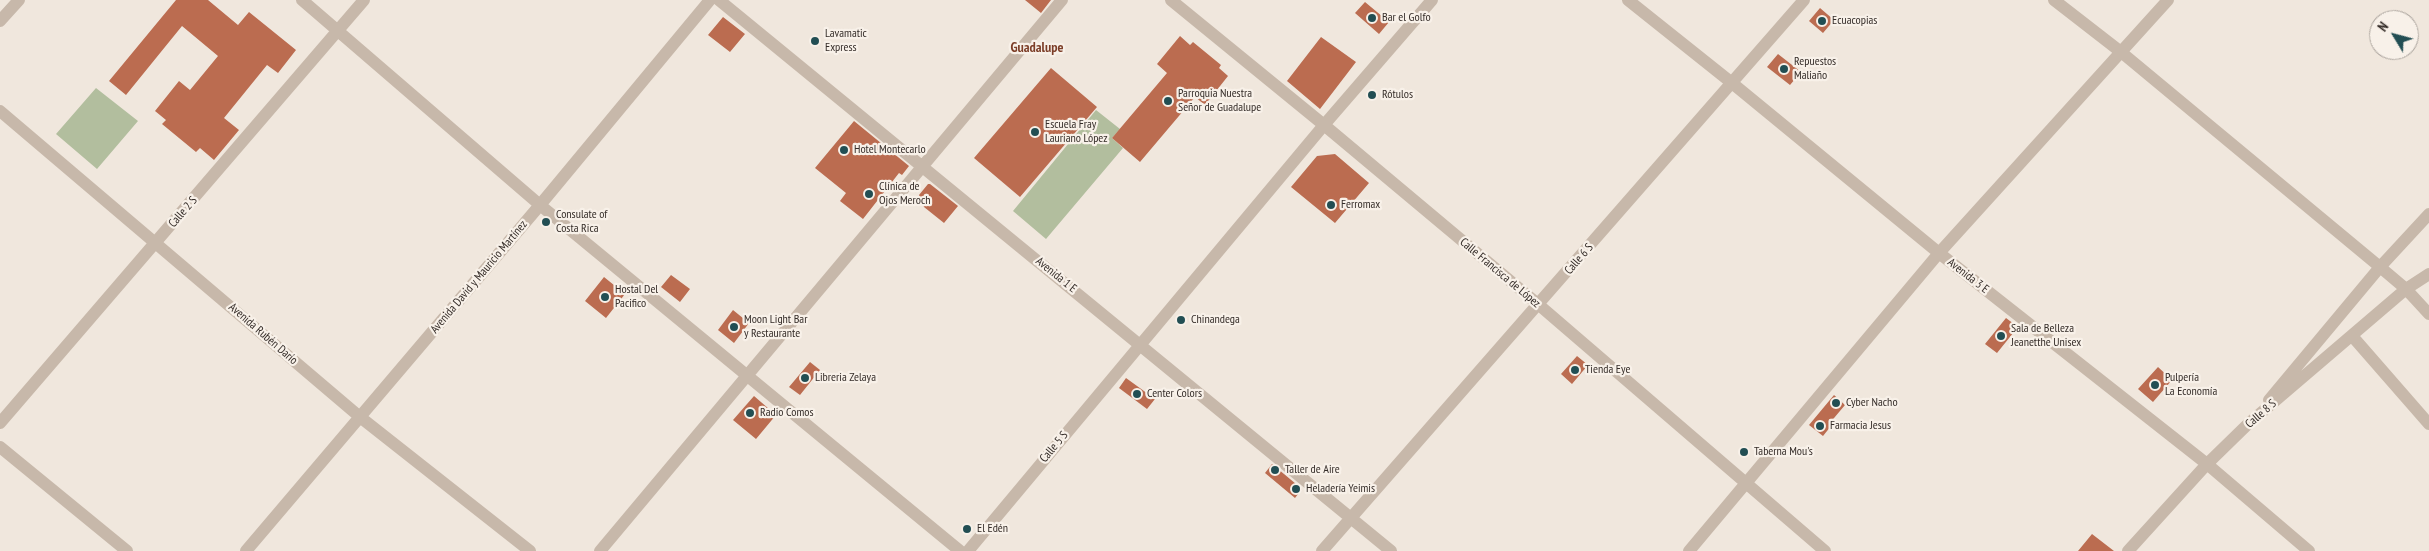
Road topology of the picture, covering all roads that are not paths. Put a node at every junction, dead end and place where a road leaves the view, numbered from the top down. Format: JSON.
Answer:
{"nodes":[{"id":1,"x":19,"y":0,"type":"edge"},
{"id":2,"x":302,"y":0,"type":"edge"},
{"id":3,"x":364,"y":0,"type":"edge"},
{"id":4,"x":710,"y":0,"type":"edge"},
{"id":5,"x":719,"y":0,"type":"edge"},
{"id":6,"x":1062,"y":0,"type":"edge"},
{"id":7,"x":1170,"y":0,"type":"edge"},
{"id":8,"x":1432,"y":0,"type":"edge"},
{"id":9,"x":1628,"y":0,"type":"edge"},
{"id":10,"x":1804,"y":0,"type":"edge"},
{"id":11,"x":2054,"y":0,"type":"edge"},
{"id":12,"x":2168,"y":0,"type":"edge"},
{"id":13,"x":0,"y":21,"type":"edge"},
{"id":14,"x":339,"y":30,"type":"junction"},
{"id":15,"x":2121,"y":52,"type":"junction"},
{"id":16,"x":1732,"y":83,"type":"junction"},
{"id":17,"x":0,"y":111,"type":"edge"},
{"id":18,"x":1324,"y":125,"type":"junction"},
{"id":19,"x":922,"y":165,"type":"junction"},
{"id":20,"x":540,"y":205,"type":"junction"},
{"id":21,"x":2429,"y":214,"type":"edge"},
{"id":22,"x":156,"y":242,"type":"junction"},
{"id":23,"x":1939,"y":253,"type":"junction"},
{"id":24,"x":2380,"y":267,"type":"junction"},
{"id":25,"x":2429,"y":274,"type":"edge"},
{"id":26,"x":2406,"y":289,"type":"junction"},
{"id":27,"x":1539,"y":305,"type":"junction"},
{"id":28,"x":2429,"y":314,"type":"edge"},
{"id":29,"x":2353,"y":337,"type":"junction"},
{"id":30,"x":1140,"y":344,"type":"junction"},
{"id":31,"x":746,"y":376,"type":"junction"},
{"id":32,"x":360,"y":417,"type":"junction"},
{"id":33,"x":0,"y":423,"type":"edge"},
{"id":34,"x":2248,"y":424,"type":"junction"},
{"id":35,"x":2429,"y":424,"type":"edge"},
{"id":36,"x":0,"y":447,"type":"edge"},
{"id":37,"x":2207,"y":464,"type":"junction"},
{"id":38,"x":1746,"y":484,"type":"junction"},
{"id":39,"x":1350,"y":517,"type":"junction"},
{"id":40,"x":127,"y":551,"type":"edge"},
{"id":41,"x":246,"y":551,"type":"edge"},
{"id":42,"x":530,"y":551,"type":"edge"},
{"id":43,"x":600,"y":551,"type":"edge"},
{"id":44,"x":960,"y":551,"type":"edge"},
{"id":45,"x":968,"y":551,"type":"edge"},
{"id":46,"x":1322,"y":551,"type":"edge"},
{"id":47,"x":1391,"y":551,"type":"edge"},
{"id":48,"x":1689,"y":551,"type":"edge"},
{"id":49,"x":1825,"y":551,"type":"edge"},
{"id":50,"x":2128,"y":551,"type":"edge"},
{"id":51,"x":2309,"y":551,"type":"edge"}],
"edges":[{"from":1,"to":13,"type":"street"},
{"from":2,"to":14,"type":"street"},
{"from":3,"to":14,"type":"street","name":"Calle 2 S"},
{"from":4,"to":20,"type":"street","name":"Avenida David y Mauricio Martínez"},
{"from":5,"to":19,"type":"street","name":"Avenida 1 E"},
{"from":6,"to":19,"type":"street"},
{"from":7,"to":18,"type":"street","name":"Calle Francisca de López"},
{"from":8,"to":18,"type":"street","name":"Calle 5 S"},
{"from":9,"to":16,"type":"street","name":"Avenida 3 E"},
{"from":10,"to":16,"type":"street","name":"Calle 6 S"},
{"from":11,"to":15,"type":"street"},
{"from":12,"to":15,"type":"street"},
{"from":14,"to":20,"type":"street"},
{"from":14,"to":22,"type":"street","name":"Calle 2 S"},
{"from":15,"to":23,"type":"street"},
{"from":15,"to":24,"type":"street"},
{"from":16,"to":23,"type":"street","name":"Avenida 3 E"},
{"from":16,"to":27,"type":"street","name":"Calle 6 S"},
{"from":17,"to":22,"type":"street","name":"Avenida Rubén Darío"},
{"from":18,"to":27,"type":"street","name":"Calle Francisca de López"},
{"from":18,"to":30,"type":"street","name":"Calle 5 S"},
{"from":19,"to":30,"type":"street","name":"Avenida 1 E"},
{"from":19,"to":31,"type":"street"},
{"from":20,"to":31,"type":"street"},
{"from":20,"to":32,"type":"street","name":"Avenida David y Mauricio Martínez"},
{"from":21,"to":24,"type":"street"},
{"from":22,"to":32,"type":"street","name":"Avenida Rubén Darío"},
{"from":22,"to":33,"type":"street","name":"Calle 2 S"},
{"from":23,"to":37,"type":"street","name":"Avenida 3 E"},
{"from":23,"to":38,"type":"street"},
{"from":24,"to":26,"type":"street"},
{"from":24,"to":34,"type":"street"},
{"from":25,"to":26,"type":"street","name":"Calle 8 S"},
{"from":26,"to":28,"type":"street"},
{"from":26,"to":29,"type":"street","name":"Calle 8 S"},
{"from":27,"to":38,"type":"street","name":"Calle Francisca de López"},
{"from":27,"to":39,"type":"street","name":"Calle 6 S"},
{"from":29,"to":34,"type":"street","name":"Calle 8 S"},
{"from":29,"to":35,"type":"street"},
{"from":30,"to":39,"type":"street","name":"Avenida 1 E"},
{"from":30,"to":45,"type":"street","name":"Calle 5 S"},
{"from":31,"to":43,"type":"street"},
{"from":31,"to":44,"type":"street"},
{"from":32,"to":41,"type":"street","name":"Avenida David y Mauricio Martínez"},
{"from":32,"to":42,"type":"street","name":"Avenida Rubén Darío"},
{"from":34,"to":37,"type":"street","name":"Calle 8 S"},
{"from":36,"to":40,"type":"street"},
{"from":37,"to":50,"type":"street","name":"Calle 8 S"},
{"from":37,"to":51,"type":"street","name":"Avenida 3 E"},
{"from":38,"to":48,"type":"street"},
{"from":38,"to":49,"type":"street","name":"Calle Francisca de López"},
{"from":39,"to":46,"type":"street","name":"Calle 6 S"},
{"from":39,"to":47,"type":"street","name":"Avenida 1 E"}]}
